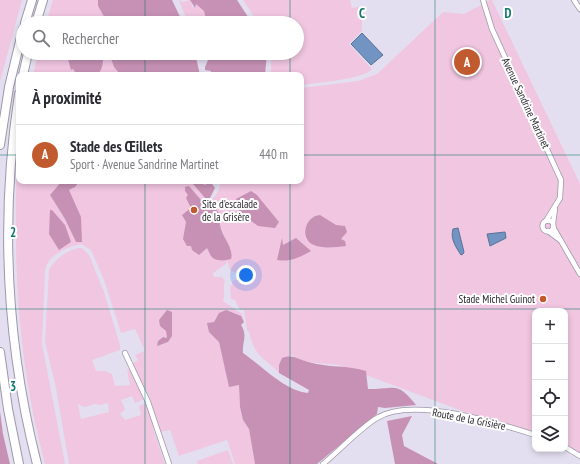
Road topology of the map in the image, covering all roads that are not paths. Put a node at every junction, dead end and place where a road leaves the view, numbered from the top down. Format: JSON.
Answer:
{"nodes":[{"id":1,"x":32,"y":0,"type":"edge"},
{"id":2,"x":43,"y":0,"type":"edge"},
{"id":3,"x":483,"y":0,"type":"edge"},
{"id":4,"x":574,"y":0,"type":"edge"},
{"id":5,"x":580,"y":8,"type":"edge"},
{"id":6,"x":27,"y":16,"type":"edge"},
{"id":7,"x":38,"y":16,"type":"edge"},
{"id":8,"x":16,"y":58,"type":"edge"},
{"id":9,"x":26,"y":60,"type":"edge"},
{"id":10,"x":24,"y":72,"type":"edge"},
{"id":11,"x":16,"y":115,"type":"edge"},
{"id":12,"x":0,"y":145,"type":"edge"},
{"id":13,"x":556,"y":205,"type":"junction"},
{"id":14,"x":546,"y":221,"type":"junction"},
{"id":15,"x":553,"y":225,"type":"junction"},
{"id":16,"x":548,"y":232,"type":"junction"},
{"id":17,"x":563,"y":243,"type":"junction"},
{"id":18,"x":580,"y":274,"type":"edge"},
{"id":19,"x":0,"y":352,"type":"edge"},
{"id":20,"x":125,"y":353,"type":"dead end"},
{"id":21,"x":532,"y":434,"type":"edge"},
{"id":22,"x":568,"y":450,"type":"edge"},
{"id":23,"x":580,"y":456,"type":"edge"},
{"id":24,"x":20,"y":464,"type":"edge"},
{"id":25,"x":37,"y":464,"type":"edge"},
{"id":26,"x":170,"y":464,"type":"edge"},
{"id":27,"x":323,"y":464,"type":"edge"}],
"edges":[{"from":1,"to":6,"type":"highway"},
{"from":2,"to":7,"type":"highway"},
{"from":3,"to":13,"type":"street","name":"Avenue Sandrine Martinet"},
{"from":4,"to":5,"type":"street"},
{"from":8,"to":12,"type":"highway"},
{"from":9,"to":10,"type":"highway"},
{"from":11,"to":25,"type":"highway"},
{"from":13,"to":14,"type":"street","name":"Avenue Sandrine Martinet"},
{"from":13,"to":15,"type":"street","name":"Avenue Sandrine Martinet"},
{"from":14,"to":15,"type":"street"},
{"from":14,"to":16,"type":"street"},
{"from":15,"to":16,"type":"street"},
{"from":15,"to":17,"type":"street"},
{"from":16,"to":17,"type":"street"},
{"from":17,"to":18,"type":"street"},
{"from":19,"to":24,"type":"highway"},
{"from":20,"to":26,"type":"street"},
{"from":21,"to":27,"type":"street","name":"Route de la Grisière"},
{"from":22,"to":23,"type":"street"}]}
